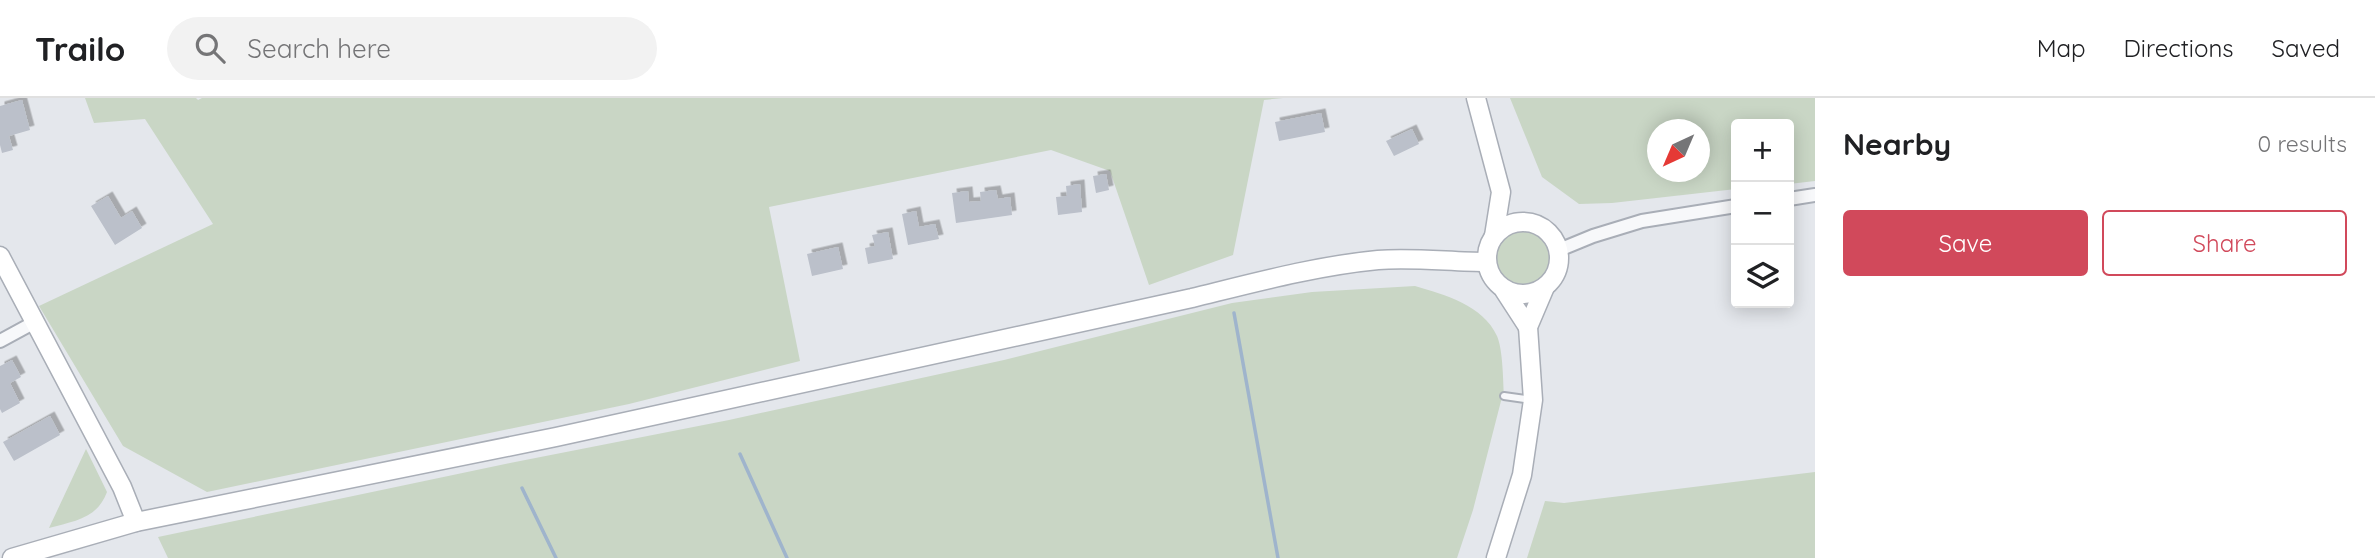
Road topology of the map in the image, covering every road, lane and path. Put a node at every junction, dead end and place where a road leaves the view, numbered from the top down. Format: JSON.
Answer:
{"nodes":[{"id":1,"x":1476,"y":98,"type":"edge"},
{"id":2,"x":1501,"y":192,"type":"junction"},
{"id":3,"x":1815,"y":195,"type":"edge"},
{"id":4,"x":1794,"y":198,"type":"edge"},
{"id":5,"x":1731,"y":207,"type":"edge"},
{"id":6,"x":1530,"y":222,"type":"junction"},
{"id":7,"x":1494,"y":236,"type":"junction"},
{"id":8,"x":1559,"y":250,"type":"junction"},
{"id":9,"x":0,"y":256,"type":"edge"},
{"id":10,"x":1486,"y":262,"type":"junction"},
{"id":11,"x":1545,"y":287,"type":"junction"},
{"id":12,"x":1504,"y":290,"type":"junction"},
{"id":13,"x":35,"y":322,"type":"junction"},
{"id":14,"x":1528,"y":327,"type":"junction"},
{"id":15,"x":0,"y":341,"type":"edge"},
{"id":16,"x":1504,"y":397,"type":"dead end"},
{"id":17,"x":1534,"y":400,"type":"junction"},
{"id":18,"x":136,"y":523,"type":"junction"},
{"id":19,"x":12,"y":558,"type":"edge"},
{"id":20,"x":1496,"y":558,"type":"edge"}],
"edges":[{"from":1,"to":2,"type":"street"},
{"from":2,"to":6,"type":"street"},
{"from":2,"to":7,"type":"street"},
{"from":3,"to":4,"type":"street"},
{"from":5,"to":8,"type":"street"},
{"from":6,"to":7,"type":"street"},
{"from":6,"to":8,"type":"street"},
{"from":7,"to":10,"type":"street"},
{"from":8,"to":11,"type":"street"},
{"from":9,"to":13,"type":"street"},
{"from":10,"to":12,"type":"street"},
{"from":10,"to":18,"type":"street"},
{"from":11,"to":12,"type":"street"},
{"from":11,"to":14,"type":"street"},
{"from":12,"to":14,"type":"street"},
{"from":13,"to":15,"type":"street"},
{"from":13,"to":18,"type":"street"},
{"from":14,"to":17,"type":"street"},
{"from":16,"to":17,"type":"lane"},
{"from":17,"to":20,"type":"street"},
{"from":18,"to":19,"type":"street"}]}
